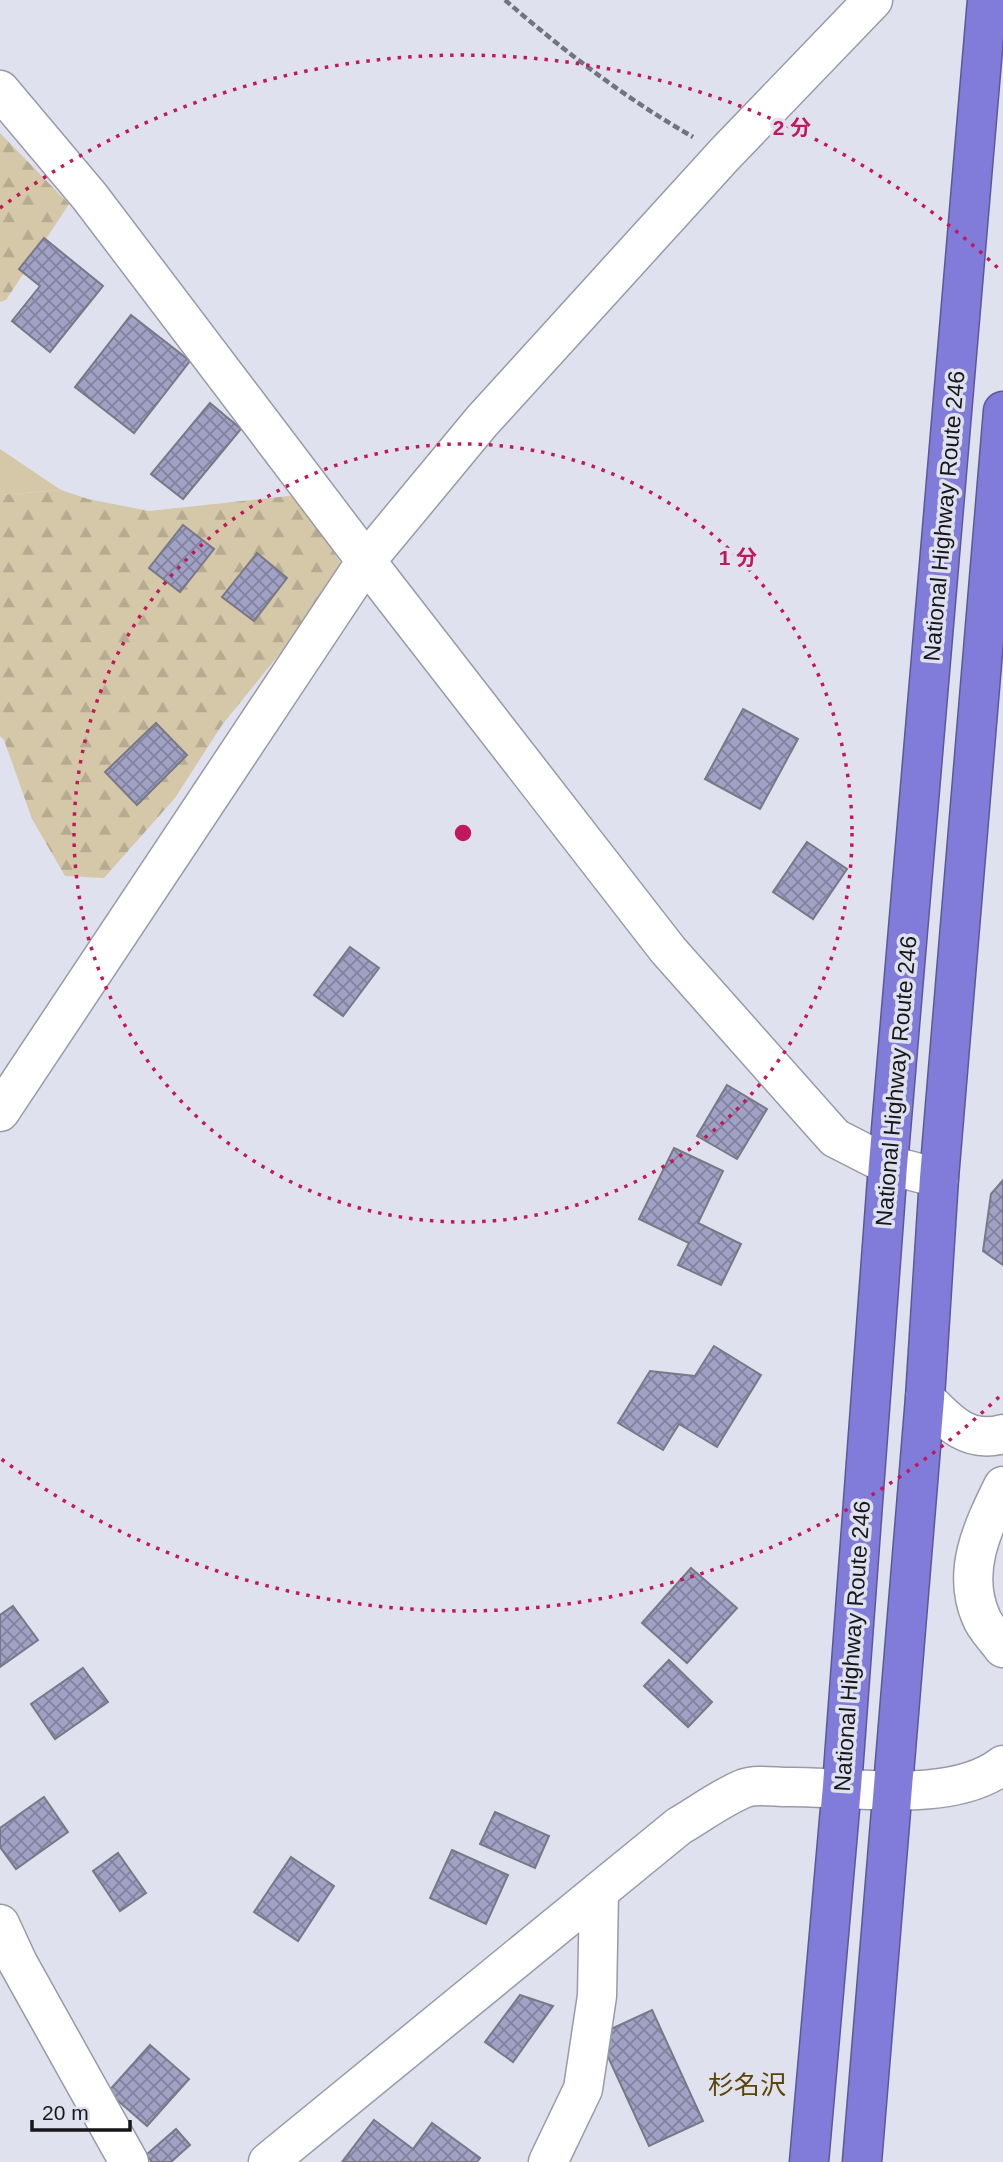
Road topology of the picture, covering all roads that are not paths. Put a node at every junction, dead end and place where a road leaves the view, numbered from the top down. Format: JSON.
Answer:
{"nodes":[{"id":1,"x":873,"y":0,"type":"edge"},
{"id":2,"x":987,"y":0,"type":"edge"},
{"id":3,"x":0,"y":90,"type":"edge"},
{"id":4,"x":1003,"y":411,"type":"edge"},
{"id":5,"x":366,"y":561,"type":"junction"},
{"id":6,"x":0,"y":1112,"type":"edge"},
{"id":7,"x":888,"y":1165,"type":"junction"},
{"id":8,"x":939,"y":1178,"type":"junction"},
{"id":9,"x":925,"y":1398,"type":"junction"},
{"id":10,"x":1003,"y":1434,"type":"edge"},
{"id":11,"x":1003,"y":1486,"type":"edge"},
{"id":12,"x":1003,"y":1648,"type":"edge"},
{"id":13,"x":1003,"y":1765,"type":"edge"},
{"id":14,"x":842,"y":1786,"type":"junction"},
{"id":15,"x":894,"y":1791,"type":"junction"},
{"id":16,"x":598,"y":1892,"type":"junction"},
{"id":17,"x":0,"y":1924,"type":"edge"},
{"id":18,"x":129,"y":2162,"type":"edge"},
{"id":19,"x":268,"y":2162,"type":"edge"},
{"id":20,"x":548,"y":2162,"type":"edge"},
{"id":21,"x":809,"y":2162,"type":"edge"},
{"id":22,"x":862,"y":2162,"type":"edge"}],
"edges":[{"from":1,"to":5,"type":"street"},
{"from":2,"to":7,"type":"highway","name":"National Highway Route 246"},
{"from":3,"to":5,"type":"street"},
{"from":4,"to":8,"type":"highway"},
{"from":5,"to":6,"type":"street"},
{"from":5,"to":7,"type":"street"},
{"from":7,"to":8,"type":"street"},
{"from":7,"to":14,"type":"highway","name":"National Highway Route 246"},
{"from":8,"to":9,"type":"highway"},
{"from":9,"to":10,"type":"street"},
{"from":9,"to":15,"type":"highway"},
{"from":11,"to":12,"type":"street"},
{"from":13,"to":15,"type":"street"},
{"from":14,"to":15,"type":"street"},
{"from":14,"to":16,"type":"street"},
{"from":14,"to":21,"type":"highway","name":"National Highway Route 246"},
{"from":15,"to":22,"type":"highway"},
{"from":16,"to":19,"type":"street"},
{"from":16,"to":20,"type":"street"},
{"from":17,"to":18,"type":"street"}]}
